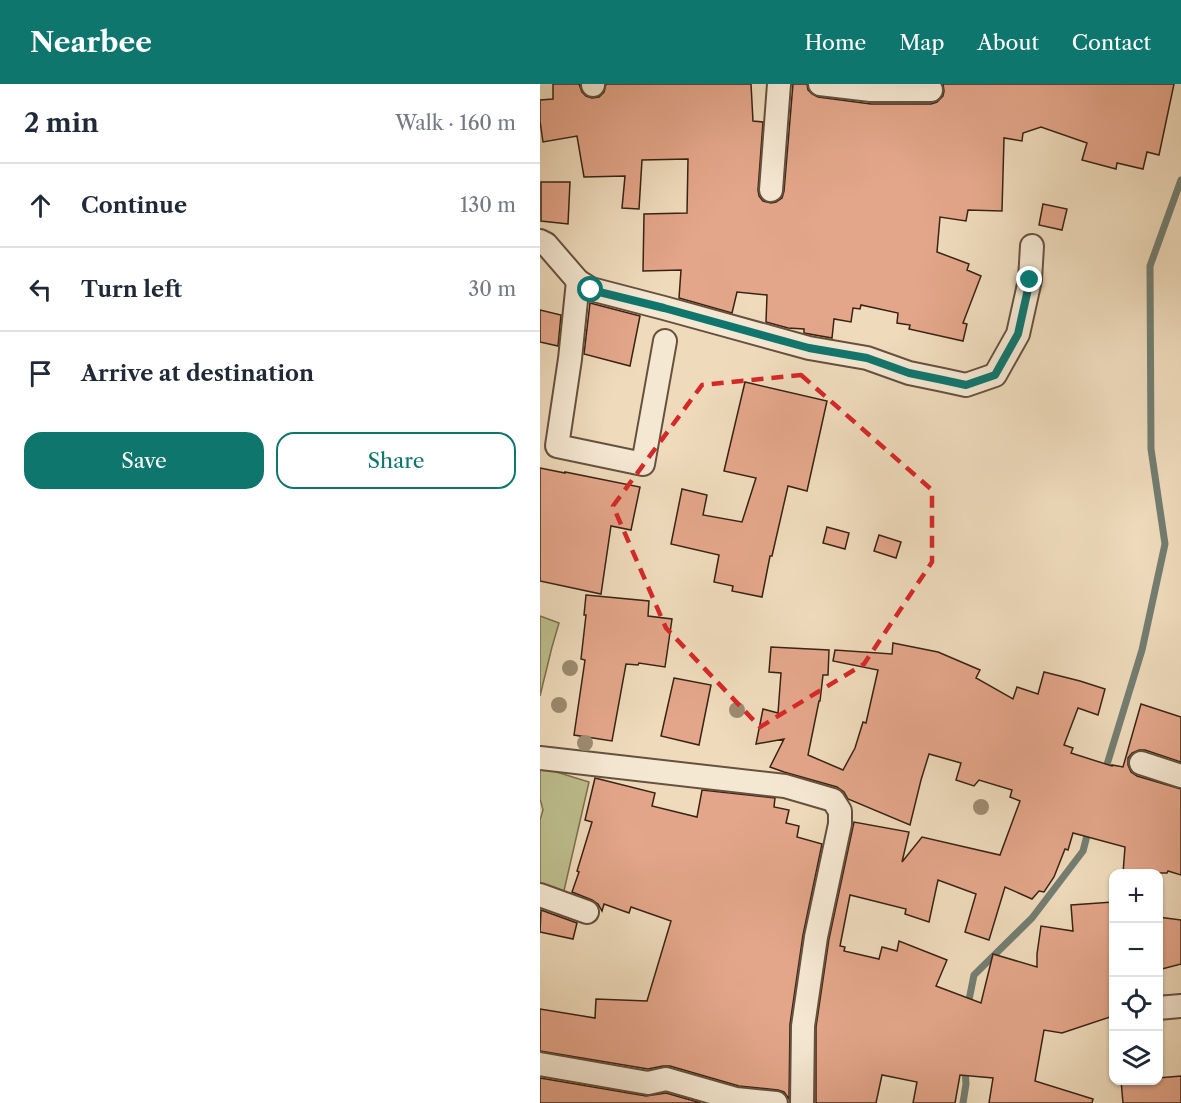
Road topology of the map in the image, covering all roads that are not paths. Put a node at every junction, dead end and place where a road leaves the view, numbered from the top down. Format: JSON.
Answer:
{"nodes":[{"id":1,"x":779,"y":84,"type":"edge"},
{"id":2,"x":819,"y":84,"type":"edge"},
{"id":3,"x":931,"y":90,"type":"dead end"},
{"id":4,"x":771,"y":190,"type":"dead end"},
{"id":5,"x":540,"y":241,"type":"edge"},
{"id":6,"x":1032,"y":246,"type":"dead end"},
{"id":7,"x":578,"y":281,"type":"junction"},
{"id":8,"x":665,"y":341,"type":"dead end"},
{"id":9,"x":540,"y":758,"type":"edge"},
{"id":10,"x":1141,"y":763,"type":"dead end"},
{"id":11,"x":1181,"y":776,"type":"edge"},
{"id":12,"x":540,"y":895,"type":"edge"},
{"id":13,"x":587,"y":912,"type":"dead end"},
{"id":14,"x":1181,"y":1006,"type":"edge"},
{"id":15,"x":1163,"y":1008,"type":"edge"},
{"id":16,"x":540,"y":1064,"type":"edge"},
{"id":17,"x":776,"y":1103,"type":"edge"},
{"id":18,"x":802,"y":1103,"type":"edge"}],
"edges":[{"from":1,"to":4,"type":"street"},
{"from":2,"to":3,"type":"street"},
{"from":5,"to":7,"type":"street"},
{"from":6,"to":7,"type":"street"},
{"from":7,"to":8,"type":"street"},
{"from":9,"to":18,"type":"street"},
{"from":10,"to":11,"type":"street"},
{"from":12,"to":13,"type":"street"},
{"from":14,"to":15,"type":"street"},
{"from":16,"to":17,"type":"street"}]}
